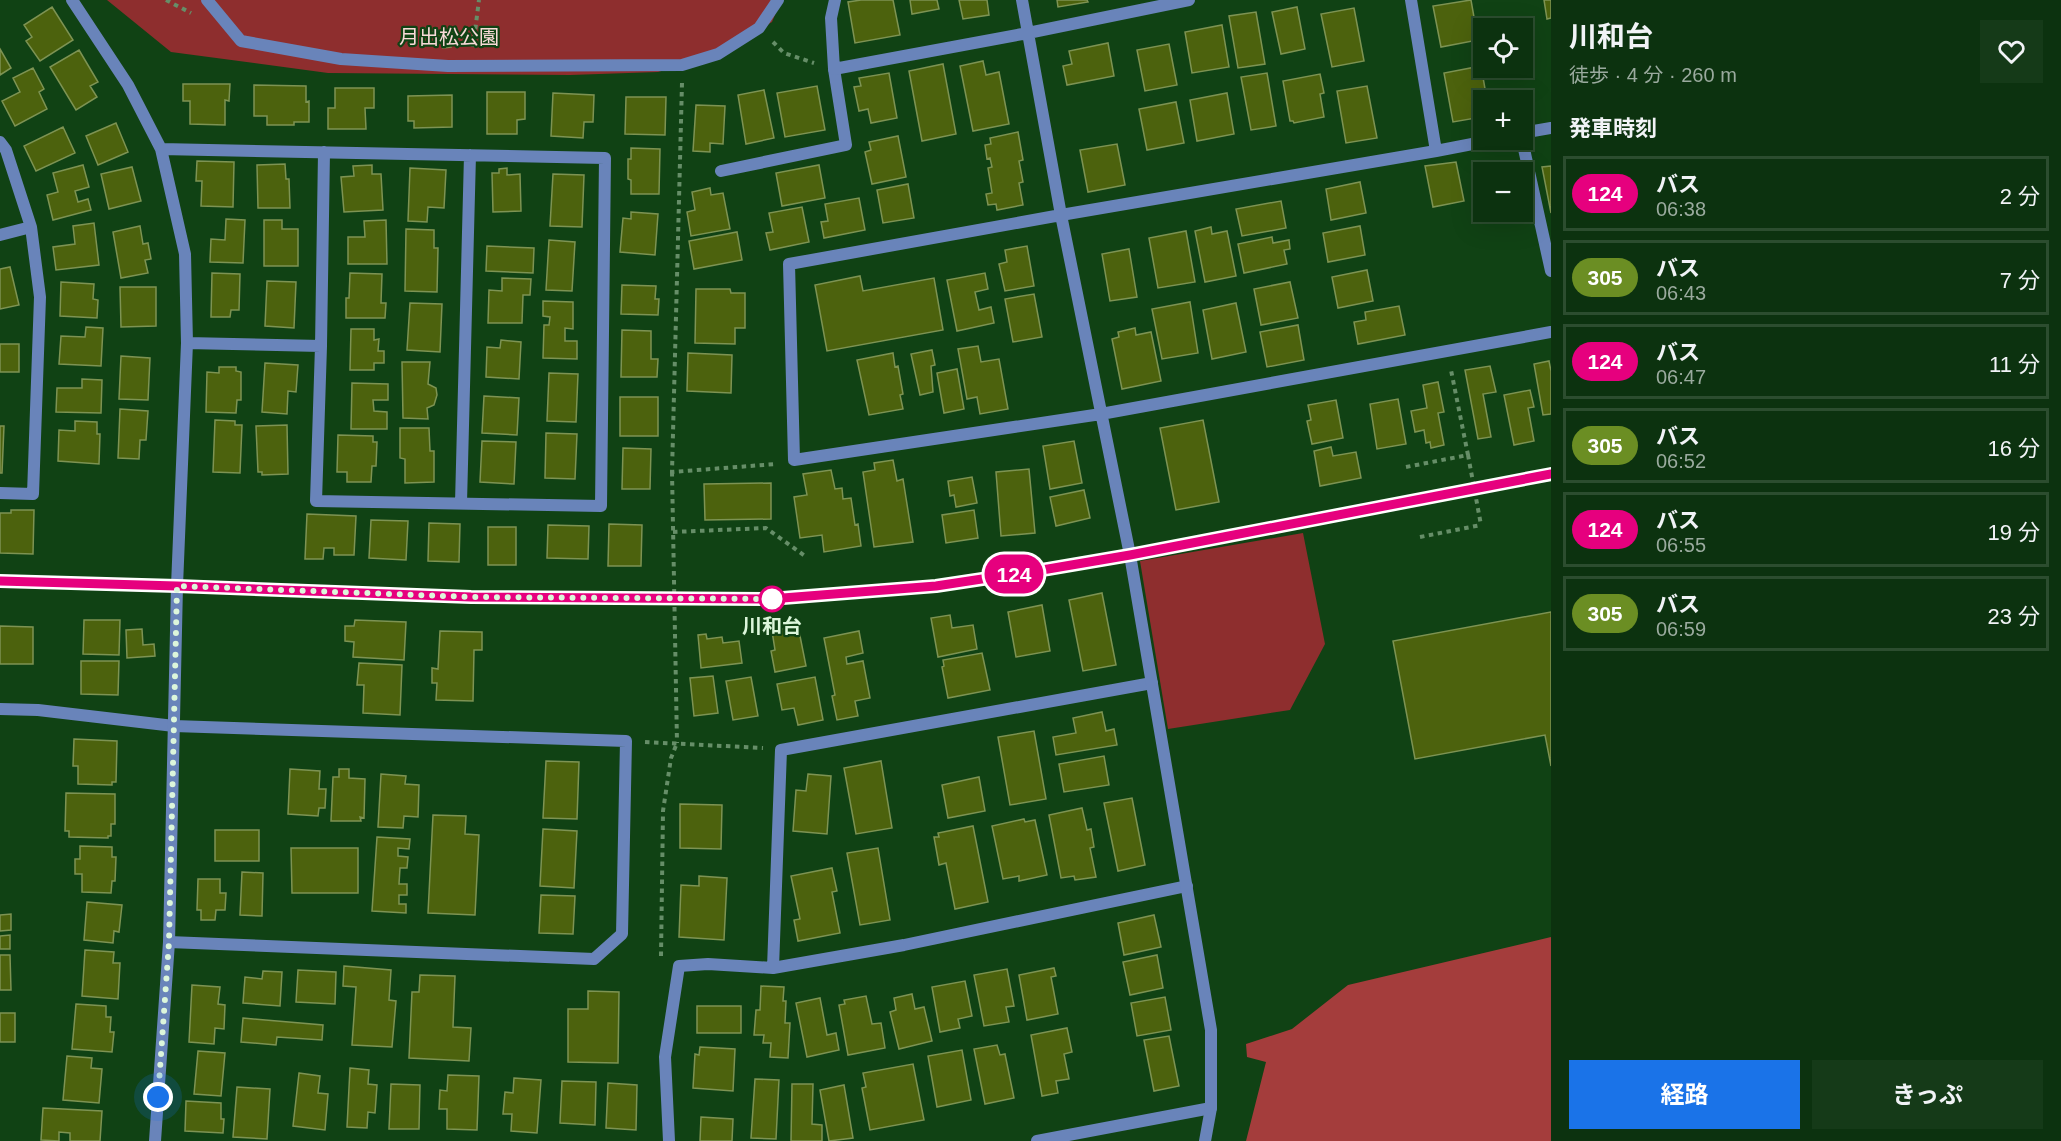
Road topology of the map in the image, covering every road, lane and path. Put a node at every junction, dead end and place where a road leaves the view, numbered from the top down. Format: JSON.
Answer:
{"nodes":[{"id":1,"x":72,"y":0,"type":"edge"},
{"id":2,"x":207,"y":0,"type":"edge"},
{"id":3,"x":479,"y":0,"type":"edge"},
{"id":4,"x":778,"y":0,"type":"edge"},
{"id":5,"x":835,"y":0,"type":"edge"},
{"id":6,"x":1022,"y":0,"type":"edge"},
{"id":7,"x":1189,"y":0,"type":"edge"},
{"id":8,"x":1411,"y":0,"type":"edge"},
{"id":9,"x":759,"y":28,"type":"junction"},
{"id":10,"x":1028,"y":33,"type":"junction"},
{"id":11,"x":682,"y":65,"type":"junction"},
{"id":12,"x":472,"y":66,"type":"junction"},
{"id":13,"x":834,"y":69,"type":"junction"},
{"id":14,"x":1551,"y":128,"type":"edge"},
{"id":15,"x":1533,"y":131,"type":"edge"},
{"id":16,"x":0,"y":142,"type":"edge"},
{"id":17,"x":1473,"y":144,"type":"edge"},
{"id":18,"x":161,"y":149,"type":"junction"},
{"id":19,"x":1524,"y":150,"type":"edge"},
{"id":20,"x":1436,"y":151,"type":"junction"},
{"id":21,"x":324,"y":152,"type":"junction"},
{"id":22,"x":470,"y":155,"type":"junction"},
{"id":23,"x":721,"y":171,"type":"dead end"},
{"id":24,"x":1060,"y":215,"type":"junction"},
{"id":25,"x":31,"y":226,"type":"junction"},
{"id":26,"x":0,"y":235,"type":"edge"},
{"id":27,"x":1551,"y":271,"type":"edge"},
{"id":28,"x":1551,"y":332,"type":"edge"},
{"id":29,"x":187,"y":343,"type":"junction"},
{"id":30,"x":321,"y":346,"type":"junction"},
{"id":31,"x":1447,"y":351,"type":"junction"},
{"id":32,"x":1101,"y":414,"type":"junction"},
{"id":33,"x":1468,"y":455,"type":"junction"},
{"id":34,"x":794,"y":460,"type":"junction"},
{"id":35,"x":1406,"y":467,"type":"dead end"},
{"id":36,"x":672,"y":472,"type":"junction"},
{"id":37,"x":1551,"y":474,"type":"edge"},
{"id":38,"x":0,"y":493,"type":"edge"},
{"id":39,"x":461,"y":503,"type":"junction"},
{"id":40,"x":673,"y":532,"type":"junction"},
{"id":41,"x":1420,"y":537,"type":"dead end"},
{"id":42,"x":1130,"y":555,"type":"junction"},
{"id":43,"x":805,"y":556,"type":"dead end"},
{"id":44,"x":0,"y":581,"type":"edge"},
{"id":45,"x":177,"y":586,"type":"junction"},
{"id":46,"x":1152,"y":683,"type":"junction"},
{"id":47,"x":0,"y":709,"type":"edge"},
{"id":48,"x":174,"y":726,"type":"junction"},
{"id":49,"x":626,"y":741,"type":"junction"},
{"id":50,"x":677,"y":743,"type":"junction"},
{"id":51,"x":781,"y":750,"type":"junction"},
{"id":52,"x":1187,"y":886,"type":"junction"},
{"id":53,"x":169,"y":942,"type":"junction"},
{"id":54,"x":660,"y":964,"type":"dead end"},
{"id":55,"x":773,"y":968,"type":"junction"},
{"id":56,"x":1211,"y":1108,"type":"junction"},
{"id":57,"x":155,"y":1141,"type":"edge"},
{"id":58,"x":669,"y":1141,"type":"edge"},
{"id":59,"x":1037,"y":1141,"type":"edge"},
{"id":60,"x":1204,"y":1141,"type":"edge"}],
"edges":[{"from":1,"to":18,"type":"street"},
{"from":2,"to":12,"type":"street"},
{"from":3,"to":12,"type":"path"},
{"from":4,"to":9,"type":"street"},
{"from":5,"to":13,"type":"street"},
{"from":6,"to":10,"type":"street"},
{"from":7,"to":10,"type":"street"},
{"from":8,"to":20,"type":"street"},
{"from":9,"to":11,"type":"street"},
{"from":9,"to":13,"type":"path"},
{"from":10,"to":13,"type":"street"},
{"from":10,"to":24,"type":"street"},
{"from":11,"to":12,"type":"street"},
{"from":11,"to":36,"type":"path"},
{"from":13,"to":23,"type":"street"},
{"from":14,"to":15,"type":"street"},
{"from":16,"to":25,"type":"street"},
{"from":17,"to":20,"type":"street"},
{"from":18,"to":21,"type":"street"},
{"from":18,"to":29,"type":"street"},
{"from":19,"to":27,"type":"street"},
{"from":20,"to":24,"type":"street"},
{"from":21,"to":22,"type":"street"},
{"from":21,"to":30,"type":"street"},
{"from":22,"to":39,"type":"street"},
{"from":22,"to":39,"type":"street"},
{"from":24,"to":32,"type":"street"},
{"from":24,"to":34,"type":"street"},
{"from":25,"to":26,"type":"street"},
{"from":25,"to":38,"type":"street"},
{"from":28,"to":31,"type":"street"},
{"from":29,"to":30,"type":"street"},
{"from":29,"to":45,"type":"street"},
{"from":30,"to":39,"type":"street"},
{"from":31,"to":32,"type":"street"},
{"from":31,"to":33,"type":"path"},
{"from":32,"to":34,"type":"street"},
{"from":32,"to":42,"type":"street"},
{"from":33,"to":35,"type":"path"},
{"from":33,"to":41,"type":"path","bridge":true},
{"from":34,"to":36,"type":"path"},
{"from":36,"to":40,"type":"path","bridge":true},
{"from":37,"to":42,"type":"street"},
{"from":40,"to":43,"type":"path"},
{"from":40,"to":50,"type":"path","bridge":true},
{"from":42,"to":45,"type":"street"},
{"from":42,"to":46,"type":"street"},
{"from":44,"to":45,"type":"street"},
{"from":45,"to":48,"type":"street"},
{"from":46,"to":51,"type":"street"},
{"from":46,"to":52,"type":"street"},
{"from":47,"to":48,"type":"street"},
{"from":48,"to":49,"type":"street"},
{"from":48,"to":53,"type":"street"},
{"from":49,"to":50,"type":"path"},
{"from":49,"to":53,"type":"street"},
{"from":50,"to":51,"type":"path"},
{"from":50,"to":54,"type":"path"},
{"from":51,"to":55,"type":"street"},
{"from":52,"to":55,"type":"street"},
{"from":52,"to":56,"type":"street"},
{"from":53,"to":57,"type":"street"},
{"from":55,"to":58,"type":"street"},
{"from":56,"to":59,"type":"street"},
{"from":56,"to":60,"type":"street"}]}
